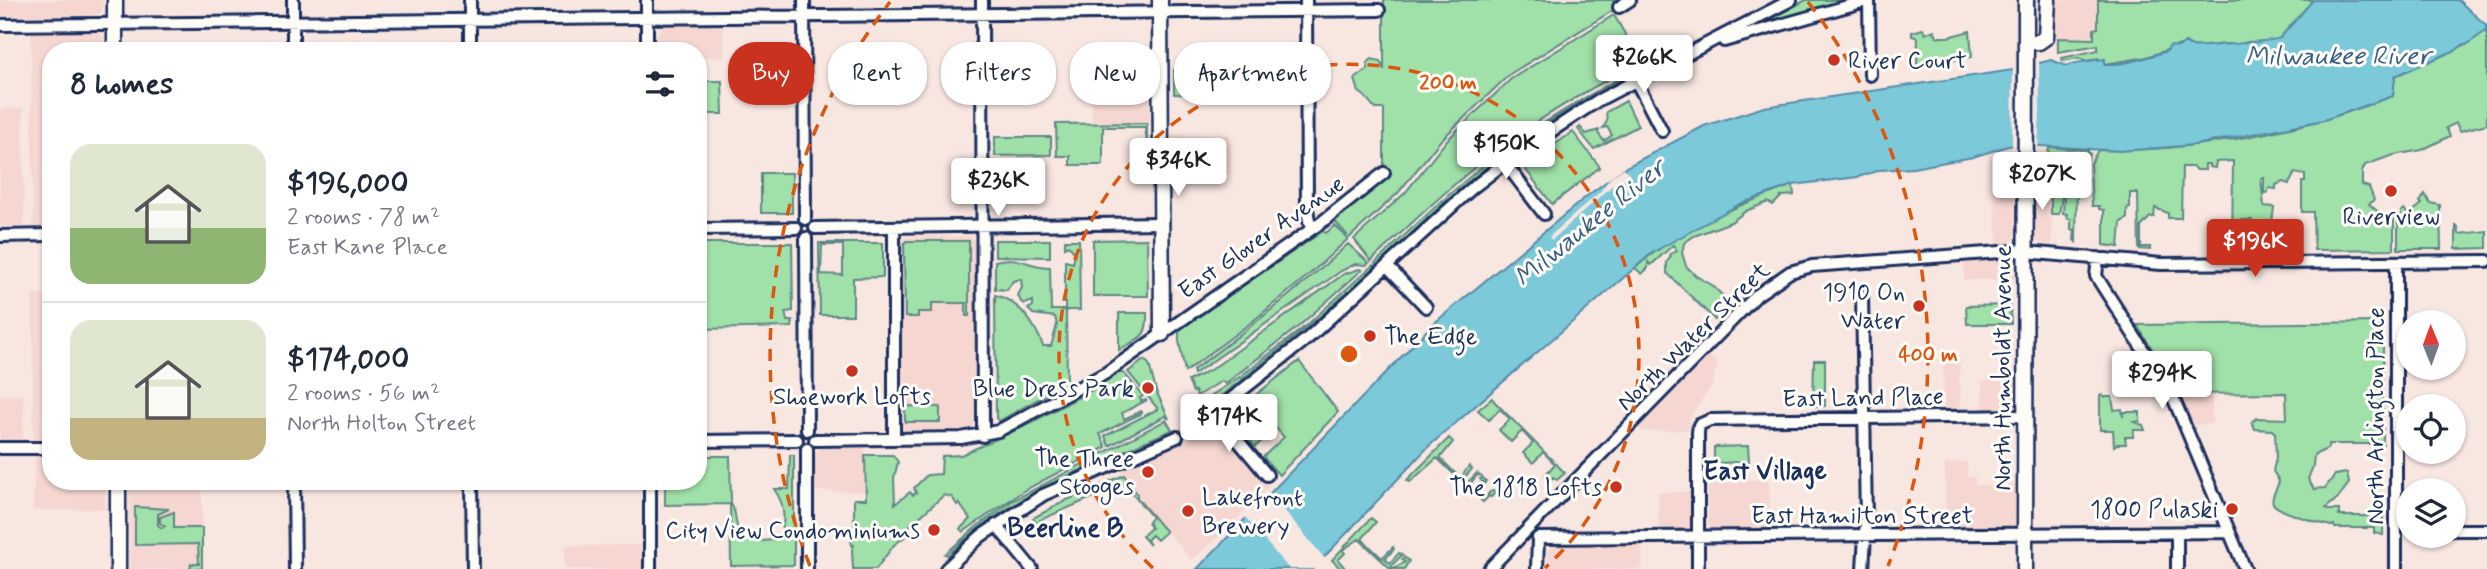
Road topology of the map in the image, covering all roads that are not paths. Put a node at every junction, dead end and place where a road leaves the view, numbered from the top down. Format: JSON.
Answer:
{"nodes":[{"id":1,"x":115,"y":0,"type":"edge"},
{"id":2,"x":293,"y":0,"type":"edge"},
{"id":3,"x":470,"y":0,"type":"edge"},
{"id":4,"x":647,"y":0,"type":"edge"},
{"id":5,"x":804,"y":0,"type":"edge"},
{"id":6,"x":982,"y":0,"type":"edge"},
{"id":7,"x":1630,"y":0,"type":"edge"},
{"id":8,"x":1791,"y":0,"type":"edge"},
{"id":9,"x":1869,"y":0,"type":"edge"},
{"id":10,"x":2026,"y":0,"type":"edge"},
{"id":11,"x":2048,"y":0,"type":"edge"},
{"id":12,"x":1306,"y":5,"type":"edge"},
{"id":13,"x":1160,"y":6,"type":"edge"},
{"id":14,"x":1619,"y":7,"type":"dead end"},
{"id":15,"x":1379,"y":10,"type":"dead end"},
{"id":16,"x":982,"y":14,"type":"junction"},
{"id":17,"x":804,"y":16,"type":"junction"},
{"id":18,"x":647,"y":18,"type":"junction"},
{"id":19,"x":470,"y":19,"type":"junction"},
{"id":20,"x":293,"y":21,"type":"junction"},
{"id":21,"x":115,"y":23,"type":"junction"},
{"id":22,"x":0,"y":25,"type":"edge"},
{"id":23,"x":115,"y":42,"type":"edge"},
{"id":24,"x":293,"y":42,"type":"edge"},
{"id":25,"x":470,"y":42,"type":"edge"},
{"id":26,"x":647,"y":42,"type":"edge"},
{"id":27,"x":2026,"y":43,"type":"junction"},
{"id":28,"x":1707,"y":45,"type":"junction"},
{"id":29,"x":1870,"y":75,"type":"dead end"},
{"id":30,"x":1636,"y":81,"type":"junction"},
{"id":31,"x":1662,"y":131,"type":"dead end"},
{"id":32,"x":1505,"y":163,"type":"junction"},
{"id":33,"x":1384,"y":173,"type":"dead end"},
{"id":34,"x":1544,"y":214,"type":"dead end"},
{"id":35,"x":805,"y":219,"type":"junction"},
{"id":36,"x":1161,"y":223,"type":"junction"},
{"id":37,"x":982,"y":226,"type":"junction"},
{"id":38,"x":894,"y":227,"type":"junction"},
{"id":39,"x":796,"y":228,"type":"junction"},
{"id":40,"x":815,"y":228,"type":"junction"},
{"id":41,"x":1313,"y":228,"type":"junction"},
{"id":42,"x":707,"y":229,"type":"edge"},
{"id":43,"x":0,"y":236,"type":"edge"},
{"id":44,"x":42,"y":236,"type":"edge"},
{"id":45,"x":806,"y":238,"type":"junction"},
{"id":46,"x":2025,"y":251,"type":"junction"},
{"id":47,"x":2098,"y":258,"type":"junction"},
{"id":48,"x":2487,"y":261,"type":"edge"},
{"id":49,"x":2396,"y":262,"type":"junction"},
{"id":50,"x":1388,"y":267,"type":"junction"},
{"id":51,"x":1862,"y":296,"type":"dead end"},
{"id":52,"x":1426,"y":307,"type":"dead end"},
{"id":53,"x":1162,"y":334,"type":"junction"},
{"id":54,"x":2025,"y":416,"type":"junction"},
{"id":55,"x":1864,"y":418,"type":"junction"},
{"id":56,"x":807,"y":430,"type":"junction"},
{"id":57,"x":983,"y":436,"type":"junction"},
{"id":58,"x":1177,"y":437,"type":"tunnel mouth"},
{"id":59,"x":894,"y":439,"type":"junction"},
{"id":60,"x":797,"y":440,"type":"junction"},
{"id":61,"x":815,"y":440,"type":"junction"},
{"id":62,"x":707,"y":441,"type":"edge"},
{"id":63,"x":42,"y":448,"type":"edge"},
{"id":64,"x":0,"y":449,"type":"edge"},
{"id":65,"x":807,"y":449,"type":"junction"},
{"id":66,"x":1267,"y":475,"type":"dead end"},
{"id":67,"x":2396,"y":478,"type":"edge"},
{"id":68,"x":118,"y":490,"type":"edge"},
{"id":69,"x":294,"y":490,"type":"edge"},
{"id":70,"x":472,"y":490,"type":"edge"},
{"id":71,"x":650,"y":490,"type":"edge"},
{"id":72,"x":996,"y":526,"type":"junction"},
{"id":73,"x":1530,"y":528,"type":"junction"},
{"id":74,"x":2466,"y":530,"type":"edge"},
{"id":75,"x":2487,"y":530,"type":"edge"},
{"id":76,"x":2229,"y":532,"type":"junction"},
{"id":77,"x":2177,"y":533,"type":"junction"},
{"id":78,"x":2025,"y":535,"type":"junction"},
{"id":79,"x":1864,"y":536,"type":"junction"},
{"id":80,"x":1698,"y":537,"type":"junction"},
{"id":81,"x":1538,"y":538,"type":"junction"},
{"id":82,"x":2396,"y":548,"type":"edge"},
{"id":83,"x":118,"y":569,"type":"edge"},
{"id":84,"x":295,"y":569,"type":"edge"},
{"id":85,"x":472,"y":569,"type":"edge"},
{"id":86,"x":650,"y":569,"type":"edge"},
{"id":87,"x":807,"y":569,"type":"edge"},
{"id":88,"x":946,"y":569,"type":"edge"},
{"id":89,"x":1032,"y":569,"type":"edge"},
{"id":90,"x":1489,"y":569,"type":"edge"},
{"id":91,"x":1537,"y":569,"type":"edge"},
{"id":92,"x":1698,"y":569,"type":"edge"},
{"id":93,"x":1863,"y":569,"type":"edge"},
{"id":94,"x":2025,"y":569,"type":"edge"},
{"id":95,"x":2177,"y":569,"type":"edge"},
{"id":96,"x":2245,"y":569,"type":"edge"},
{"id":97,"x":2396,"y":569,"type":"edge"}],
"edges":[{"from":1,"to":21,"type":"street"},
{"from":2,"to":20,"type":"street"},
{"from":3,"to":19,"type":"street"},
{"from":4,"to":18,"type":"street"},
{"from":5,"to":17,"type":"street"},
{"from":6,"to":16,"type":"street"},
{"from":7,"to":14,"type":"street"},
{"from":8,"to":28,"type":"street"},
{"from":9,"to":28,"type":"street"},
{"from":9,"to":29,"type":"street"},
{"from":10,"to":27,"type":"street","name":"North Humboldt Avenue"},
{"from":11,"to":27,"type":"street"},
{"from":12,"to":13,"type":"street"},
{"from":12,"to":15,"type":"street"},
{"from":12,"to":41,"type":"street"},
{"from":13,"to":16,"type":"street"},
{"from":13,"to":36,"type":"street"},
{"from":16,"to":17,"type":"street"},
{"from":16,"to":37,"type":"street"},
{"from":17,"to":18,"type":"street"},
{"from":17,"to":35,"type":"street"},
{"from":18,"to":19,"type":"street"},
{"from":18,"to":26,"type":"street"},
{"from":19,"to":20,"type":"street"},
{"from":19,"to":25,"type":"street"},
{"from":20,"to":21,"type":"street"},
{"from":20,"to":24,"type":"street"},
{"from":21,"to":22,"type":"street"},
{"from":21,"to":23,"type":"street"},
{"from":27,"to":46,"type":"street","name":"North Humboldt Avenue"},
{"from":28,"to":30,"type":"street"},
{"from":30,"to":31,"type":"street"},
{"from":30,"to":32,"type":"street"},
{"from":32,"to":34,"type":"street"},
{"from":32,"to":50,"type":"street"},
{"from":33,"to":41,"type":"street","name":"East Glover Avenue"},
{"from":35,"to":39,"type":"street"},
{"from":35,"to":40,"type":"street"},
{"from":36,"to":37,"type":"street"},
{"from":36,"to":53,"type":"street"},
{"from":37,"to":38,"type":"street"},
{"from":37,"to":57,"type":"street"},
{"from":38,"to":40,"type":"street"},
{"from":38,"to":59,"type":"street"},
{"from":39,"to":42,"type":"street"},
{"from":39,"to":45,"type":"street"},
{"from":40,"to":45,"type":"street"},
{"from":41,"to":53,"type":"street","name":"East Glover Avenue"},
{"from":43,"to":44,"type":"street"},
{"from":45,"to":56,"type":"street"},
{"from":46,"to":47,"type":"street","name":"North Water Street"},
{"from":46,"to":54,"type":"street","name":"North Humboldt Avenue"},
{"from":46,"to":73,"type":"street","name":"North Water Street"},
{"from":47,"to":49,"type":"street","name":"North Water Street"},
{"from":47,"to":76,"type":"street"},
{"from":48,"to":49,"type":"street","name":"North Water Street"},
{"from":49,"to":67,"type":"street","name":"North Arlington Place"},
{"from":50,"to":52,"type":"street"},
{"from":50,"to":66,"type":"street"},
{"from":51,"to":55,"type":"street"},
{"from":53,"to":57,"type":"street","name":"East Glover Avenue"},
{"from":54,"to":55,"type":"street","name":"East Land Place"},
{"from":54,"to":78,"type":"street","name":"North Humboldt Avenue"},
{"from":55,"to":79,"type":"street"},
{"from":55,"to":80,"type":"street","name":"East Land Place"},
{"from":56,"to":60,"type":"street"},
{"from":56,"to":61,"type":"street"},
{"from":57,"to":59,"type":"street"},
{"from":58,"to":72,"type":"street"},
{"from":59,"to":61,"type":"street"},
{"from":60,"to":62,"type":"street"},
{"from":60,"to":65,"type":"street"},
{"from":61,"to":65,"type":"street"},
{"from":63,"to":64,"type":"street"},
{"from":65,"to":87,"type":"street"},
{"from":68,"to":83,"type":"street"},
{"from":69,"to":84,"type":"street"},
{"from":70,"to":85,"type":"street"},
{"from":71,"to":86,"type":"street"},
{"from":72,"to":88,"type":"street"},
{"from":72,"to":89,"type":"street"},
{"from":73,"to":81,"type":"street"},
{"from":73,"to":90,"type":"street","name":"North Water Street"},
{"from":74,"to":75,"type":"street"},
{"from":76,"to":77,"type":"street","name":"East Hamilton Street"},
{"from":76,"to":96,"type":"street"},
{"from":77,"to":78,"type":"street","name":"East Hamilton Street"},
{"from":77,"to":95,"type":"street"},
{"from":78,"to":79,"type":"street","name":"East Hamilton Street"},
{"from":78,"to":94,"type":"street","name":"North Humboldt Avenue"},
{"from":79,"to":80,"type":"street","name":"East Hamilton Street"},
{"from":79,"to":93,"type":"street"},
{"from":80,"to":81,"type":"street","name":"East Hamilton Street"},
{"from":80,"to":92,"type":"street"},
{"from":81,"to":91,"type":"street"},
{"from":82,"to":97,"type":"street","name":"North Arlington Place"}]}
